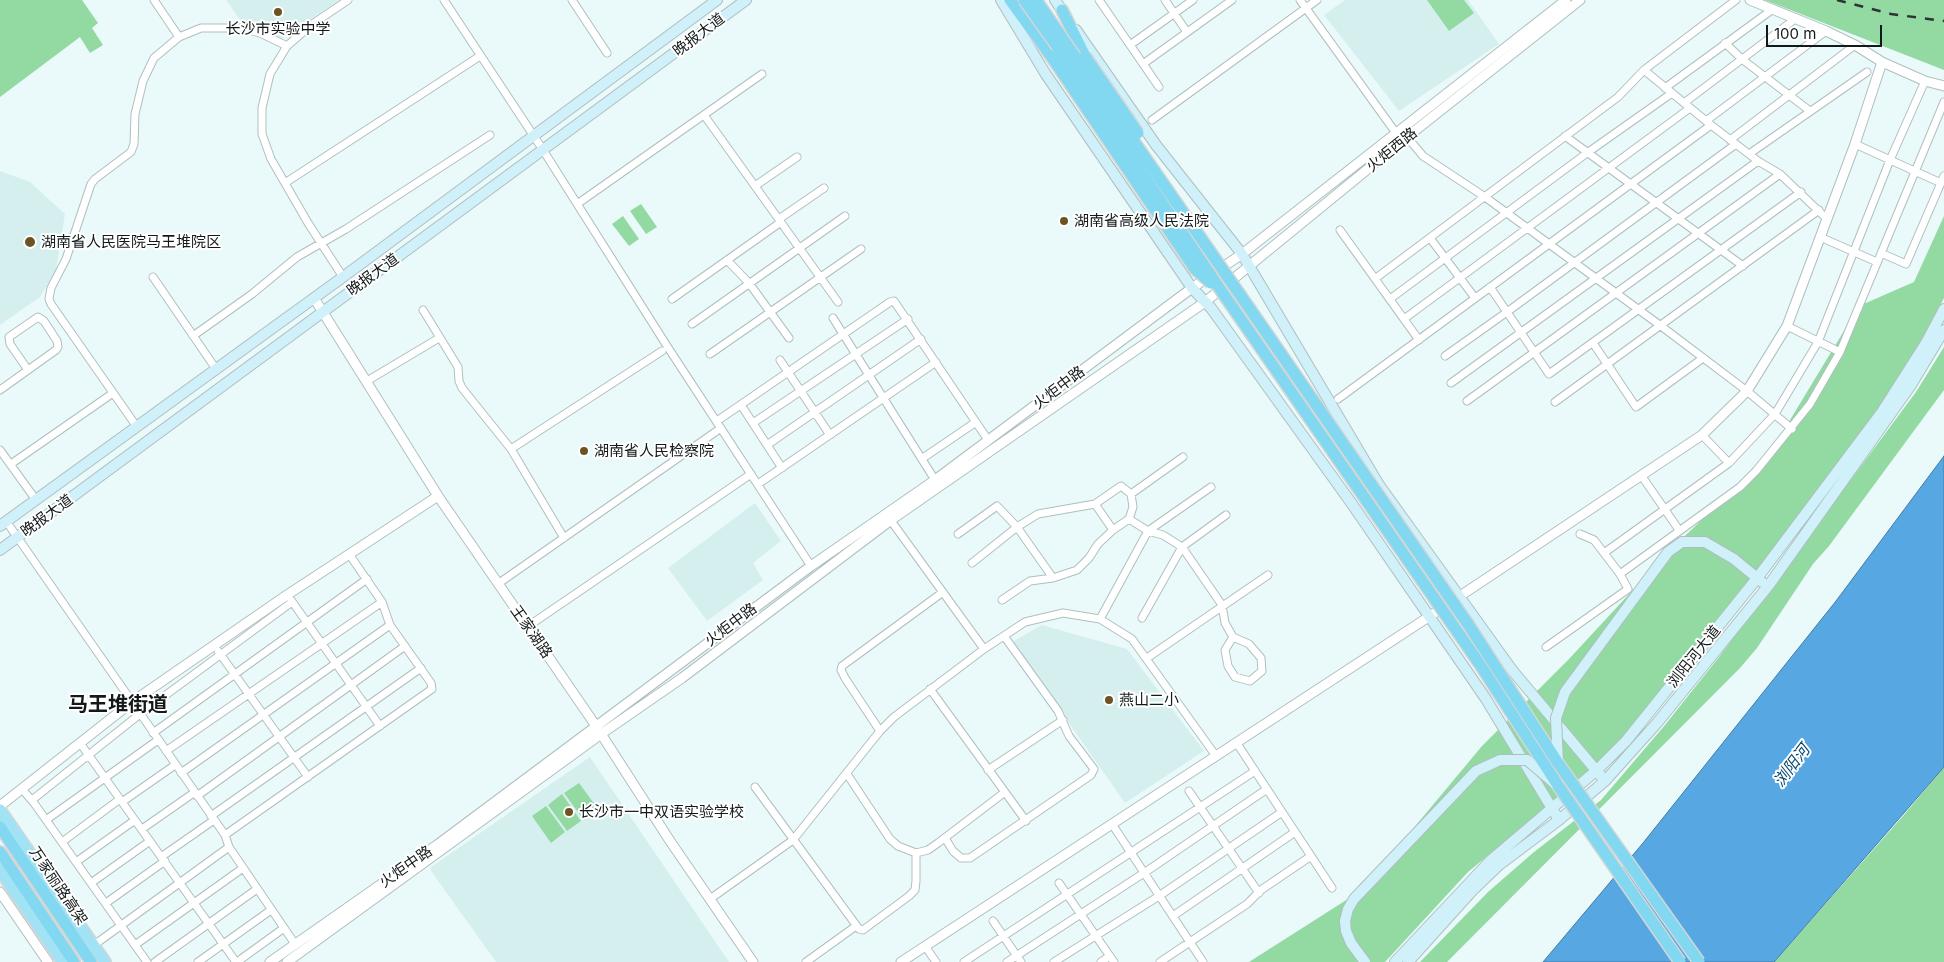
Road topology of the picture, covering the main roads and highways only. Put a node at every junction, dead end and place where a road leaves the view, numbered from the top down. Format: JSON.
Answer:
{"nodes":[{"id":1,"x":717,"y":0,"type":"edge"},
{"id":2,"x":746,"y":0,"type":"edge"},
{"id":3,"x":1001,"y":0,"type":"edge"},
{"id":4,"x":1010,"y":0,"type":"edge"},
{"id":5,"x":1024,"y":0,"type":"edge"},
{"id":6,"x":1036,"y":0,"type":"edge"},
{"id":7,"x":1055,"y":0,"type":"edge"},
{"id":8,"x":1062,"y":10,"type":"junction"},
{"id":9,"x":1231,"y":280,"type":"junction"},
{"id":10,"x":1222,"y":292,"type":"junction"},
{"id":11,"x":1944,"y":309,"type":"edge"},
{"id":12,"x":1944,"y":330,"type":"edge"},
{"id":13,"x":3,"y":524,"type":"edge"},
{"id":14,"x":0,"y":550,"type":"edge"},
{"id":15,"x":1757,"y":579,"type":"junction"},
{"id":16,"x":1768,"y":585,"type":"junction"},
{"id":17,"x":1558,"y":763,"type":"junction"},
{"id":18,"x":1597,"y":770,"type":"junction"},
{"id":19,"x":1605,"y":781,"type":"junction"},
{"id":20,"x":1559,"y":787,"type":"junction"},
{"id":21,"x":1553,"y":809,"type":"junction"},
{"id":22,"x":0,"y":810,"type":"edge"},
{"id":23,"x":1559,"y":820,"type":"junction"},
{"id":24,"x":0,"y":827,"type":"edge"},
{"id":25,"x":0,"y":852,"type":"edge"},
{"id":26,"x":0,"y":870,"type":"edge"},
{"id":27,"x":63,"y":962,"type":"edge"},
{"id":28,"x":74,"y":962,"type":"edge"},
{"id":29,"x":91,"y":962,"type":"edge"},
{"id":30,"x":105,"y":962,"type":"edge"},
{"id":31,"x":1365,"y":962,"type":"edge"},
{"id":32,"x":1395,"y":962,"type":"edge"},
{"id":33,"x":1408,"y":962,"type":"edge"},
{"id":34,"x":1680,"y":962,"type":"edge"},
{"id":35,"x":1699,"y":962,"type":"edge"}],
"edges":[{"from":1,"to":13,"type":"main road","name":"晚报大道"},
{"from":2,"to":14,"type":"main road","name":"晚报大道"},
{"from":3,"to":21,"type":"main road"},
{"from":4,"to":10,"type":"highway","bridge":true},
{"from":5,"to":10,"type":"highway","bridge":true},
{"from":6,"to":9,"type":"highway","bridge":true},
{"from":7,"to":8,"type":"main road"},
{"from":8,"to":9,"type":"highway","bridge":true},
{"from":8,"to":18,"type":"main road"},
{"from":9,"to":17,"type":"highway","bridge":true},
{"from":10,"to":20,"type":"highway","bridge":true},
{"from":11,"to":15,"type":"main road","name":"浏阳河大道"},
{"from":12,"to":16,"type":"main road","name":"浏阳河大道"},
{"from":15,"to":16,"type":"main road"},
{"from":15,"to":17,"type":"main road","bridge":true},
{"from":15,"to":18,"type":"main road","name":"浏阳河大道"},
{"from":16,"to":19,"type":"main road","name":"浏阳河大道"},
{"from":17,"to":35,"type":"highway","bridge":true},
{"from":18,"to":19,"type":"main road"},
{"from":18,"to":21,"type":"main road","name":"浏阳河大道"},
{"from":19,"to":23,"type":"main road","name":"浏阳河大道"},
{"from":20,"to":31,"type":"main road","bridge":true},
{"from":20,"to":34,"type":"highway","bridge":true},
{"from":21,"to":23,"type":"main road"},
{"from":21,"to":32,"type":"main road","name":"浏阳河大道"},
{"from":22,"to":30,"type":"main road"},
{"from":23,"to":33,"type":"main road","name":"浏阳河大道"},
{"from":24,"to":29,"type":"highway","name":"万家丽路高架"},
{"from":25,"to":28,"type":"highway","name":"万家丽路高架"},
{"from":26,"to":27,"type":"main road"}]}
